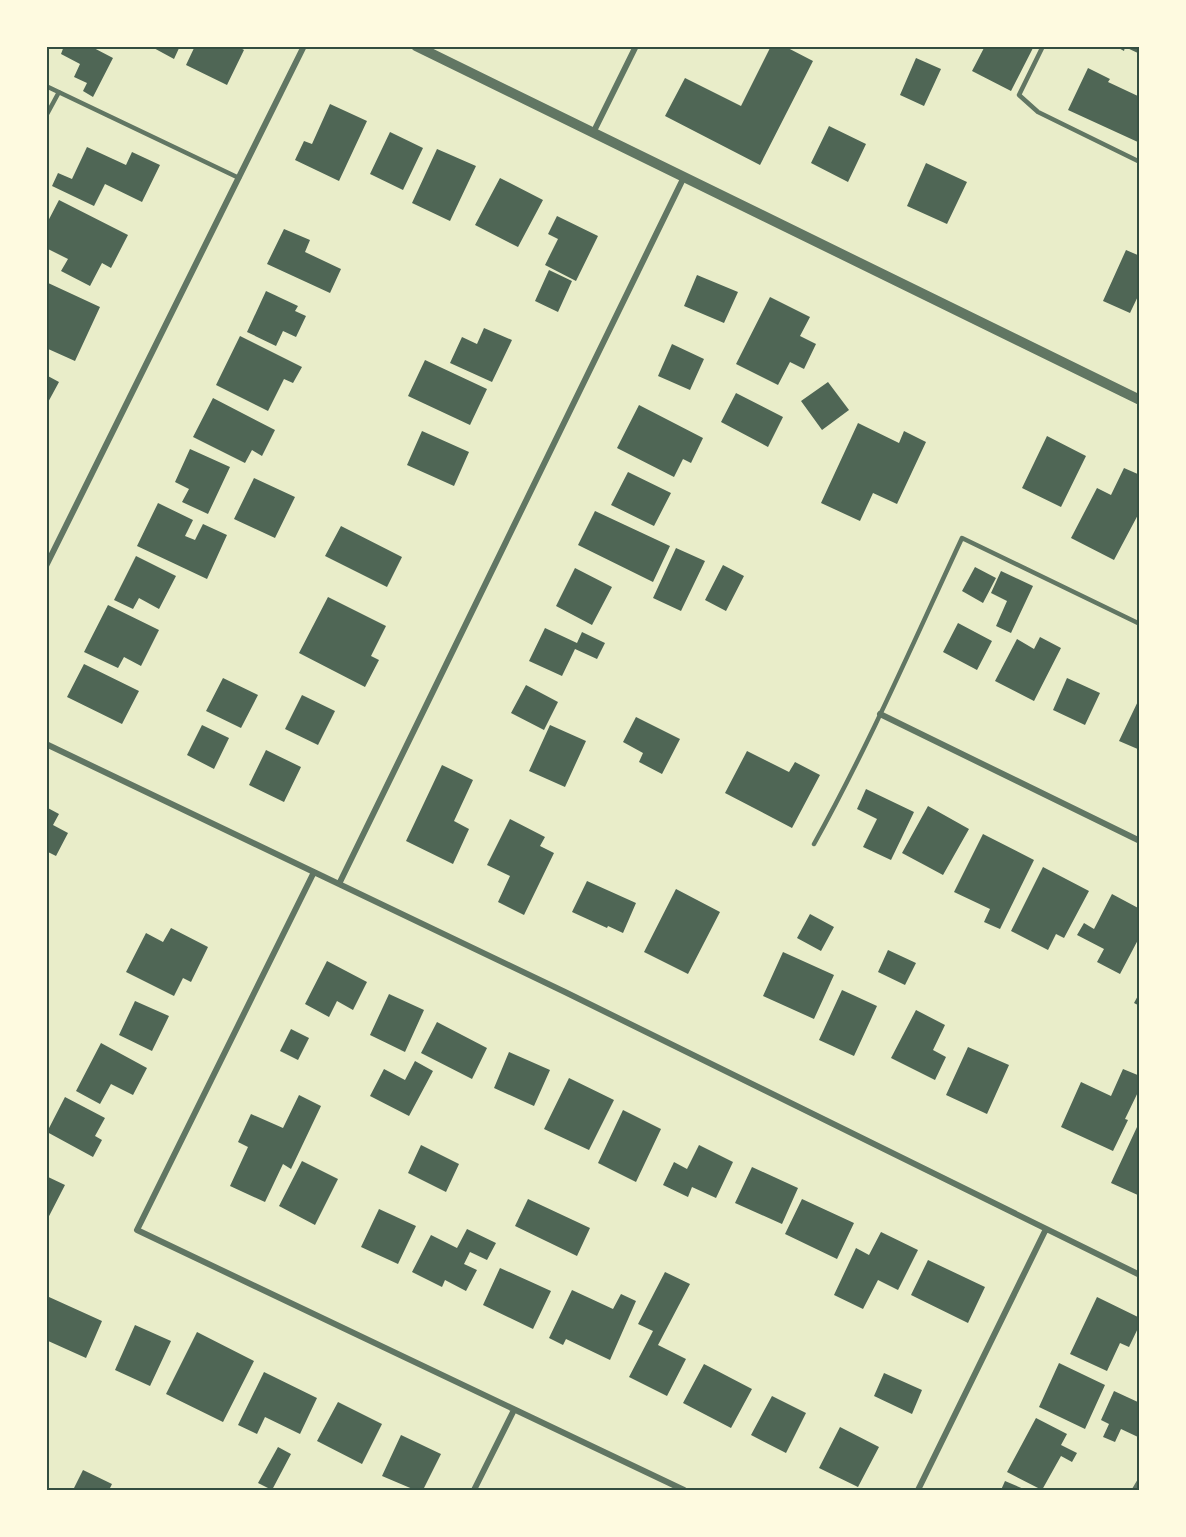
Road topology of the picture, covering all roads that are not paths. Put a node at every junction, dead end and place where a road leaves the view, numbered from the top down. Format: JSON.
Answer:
{"nodes":[{"id":1,"x":304,"y":46,"type":"edge"},
{"id":2,"x":416,"y":46,"type":"edge"},
{"id":3,"x":636,"y":46,"type":"edge"},
{"id":4,"x":1043,"y":46,"type":"edge"},
{"id":5,"x":46,"y":86,"type":"edge"},
{"id":6,"x":58,"y":92,"type":"junction"},
{"id":7,"x":46,"y":116,"type":"edge"},
{"id":8,"x":593,"y":133,"type":"junction"},
{"id":9,"x":1140,"y":162,"type":"edge"},
{"id":10,"x":684,"y":177,"type":"junction"},
{"id":11,"x":239,"y":178,"type":"junction"},
{"id":12,"x":1140,"y":400,"type":"edge"},
{"id":13,"x":46,"y":566,"type":"edge"},
{"id":14,"x":1140,"y":624,"type":"edge"},
{"id":15,"x":880,"y":714,"type":"junction"},
{"id":16,"x":46,"y":744,"type":"edge"},
{"id":17,"x":1140,"y":841,"type":"edge"},
{"id":18,"x":814,"y":844,"type":"dead end"},
{"id":19,"x":314,"y":872,"type":"junction"},
{"id":20,"x":339,"y":884,"type":"junction"},
{"id":21,"x":1046,"y":1229,"type":"junction"},
{"id":22,"x":1140,"y":1275,"type":"edge"},
{"id":23,"x":514,"y":1410,"type":"junction"},
{"id":24,"x":1140,"y":1480,"type":"edge"},
{"id":25,"x":474,"y":1491,"type":"edge"},
{"id":26,"x":684,"y":1491,"type":"edge"},
{"id":27,"x":918,"y":1491,"type":"edge"},
{"id":28,"x":1134,"y":1491,"type":"edge"}],
"edges":[{"from":1,"to":11,"type":"street"},
{"from":2,"to":8,"type":"street"},
{"from":3,"to":8,"type":"street"},
{"from":4,"to":9,"type":"lane"},
{"from":5,"to":6,"type":"lane"},
{"from":6,"to":7,"type":"lane"},
{"from":6,"to":11,"type":"lane"},
{"from":8,"to":10,"type":"street"},
{"from":10,"to":12,"type":"street"},
{"from":10,"to":20,"type":"street"},
{"from":11,"to":13,"type":"street"},
{"from":14,"to":15,"type":"lane"},
{"from":15,"to":17,"type":"street"},
{"from":15,"to":18,"type":"lane"},
{"from":16,"to":19,"type":"street"},
{"from":19,"to":20,"type":"street"},
{"from":19,"to":23,"type":"street"},
{"from":20,"to":21,"type":"street"},
{"from":21,"to":22,"type":"street"},
{"from":21,"to":27,"type":"street"},
{"from":23,"to":25,"type":"street"},
{"from":23,"to":26,"type":"street"},
{"from":24,"to":28,"type":"lane"}]}
